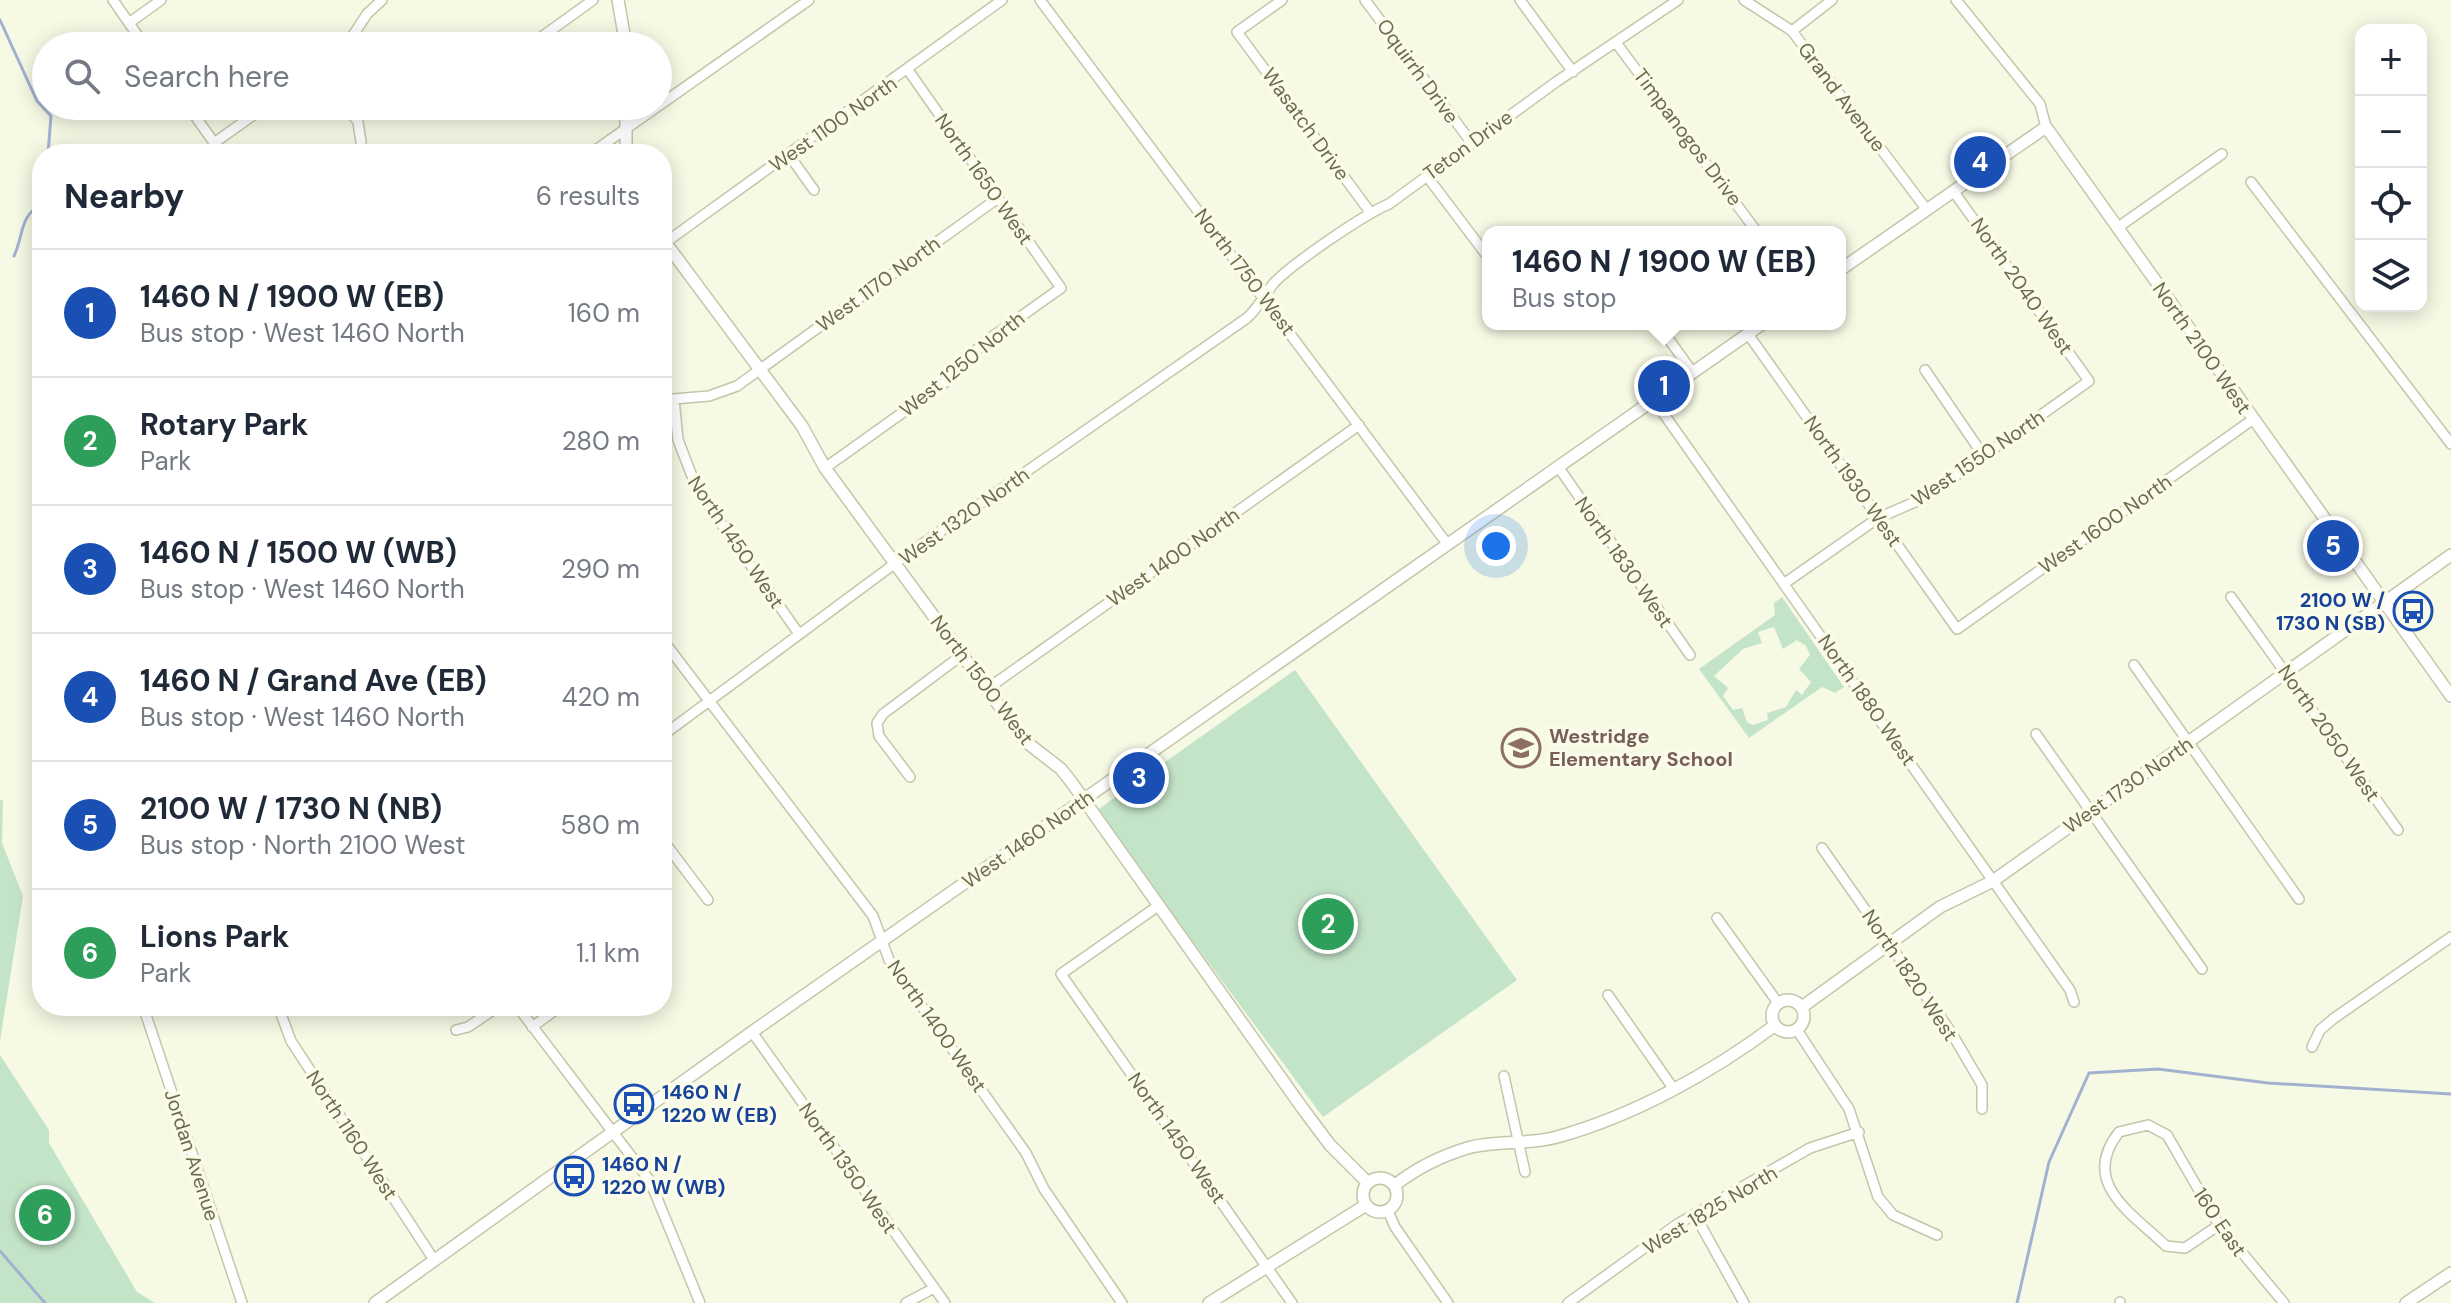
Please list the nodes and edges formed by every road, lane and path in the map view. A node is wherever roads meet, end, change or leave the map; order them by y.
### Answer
1 (113, 0) edge
2 (161, 0) edge
3 (382, 0) edge
4 (593, 0) edge
5 (618, 0) edge
6 (809, 0) edge
7 (1002, 0) edge
8 (1040, 0) edge
9 (1282, 0) edge
10 (1365, 0) edge
11 (1520, 0) edge
12 (1678, 0) edge
13 (1744, 0) edge
14 (1832, 0) edge
15 (1956, 0) edge
16 (129, 23) junction
17 (1792, 31) junction
18 (135, 32) edge
19 (355, 32) edge
20 (548, 32) edge
21 (624, 32) edge
22 (1617, 44) junction
23 (908, 70) junction
24 (1573, 72) junction
25 (672, 96) edge
26 (198, 120) edge
27 (246, 120) edge
28 (356, 120) edge
29 (625, 120) edge
30 (638, 120) edge
31 (2046, 127) junction
32 (625, 129) junction
33 (361, 142) dead end
34 (1471, 142) junction
35 (214, 143) joint
36 (604, 144) edge
37 (626, 144) edge
38 (2222, 154) dead end
39 (789, 155) junction
40 (1426, 175) junction
41 (2251, 182) dead end
42 (814, 190) dead end
43 (1954, 192) junction
44 (998, 198) junction
45 (1927, 210) junction
46 (1370, 212) junction
47 (1753, 226) edge
48 (2117, 228) junction
49 (672, 236) edge
50 (1482, 249) edge
51 (672, 254) edge
52 (1846, 266) edge
53 (1061, 288) joint
54 (1266, 297) junction
55 (1662, 330) edge
56 (1754, 330) edge
57 (1748, 334) junction
58 (758, 370) junction
59 (1925, 370) dead end
60 (1693, 373) junction
61 (2089, 381) joint
62 (674, 399) joint
63 (1654, 400) junction
64 (2252, 420) junction
65 (1359, 425) junction
66 (2451, 444) edge
67 (1983, 455) junction
68 (825, 468) junction
69 (1559, 468) junction
70 (1878, 518) junction
71 (1448, 545) junction
72 (2451, 555) edge
73 (895, 563) junction
74 (1785, 583) junction
75 (2231, 597) dead end
76 (2385, 604) junction
77 (1957, 629) joint
78 (799, 634) junction
79 (672, 652) edge
80 (962, 655) junction
81 (1690, 655) dead end
82 (2134, 665) dead end
83 (2287, 673) junction
84 (987, 689) junction
85 (2451, 696) edge
86 (709, 700) junction
87 (672, 728) edge
88 (2036, 734) dead end
89 (2188, 742) junction
90 (910, 777) dead end
91 (1083, 802) junction
92 (2090, 811) junction
93 (2398, 830) dead end
94 (1822, 848) dead end
95 (672, 852) edge
96 (1993, 881) junction
97 (2299, 899) dead end
98 (708, 900) dead end
99 (1158, 906) junction
100 (1717, 918) dead end
101 (2451, 937) edge
102 (882, 941) junction
103 (1889, 943) junction
104 (2202, 969) dead end
105 (1608, 995) dead end
106 (2074, 1002) dead end
107 (1778, 1003) junction
108 (1802, 1007) junction
109 (146, 1016) edge
110 (282, 1016) edge
111 (484, 1016) edge
112 (524, 1016) edge
113 (547, 1016) edge
114 (1774, 1026) junction
115 (532, 1027) junction
116 (456, 1030) dead end
117 (1797, 1030) junction
118 (752, 1032) junction
119 (2312, 1047) dead end
120 (1504, 1076) dead end
121 (1673, 1088) junction
122 (1982, 1109) dead end
123 (613, 1131) junction
124 (1859, 1132) junction
125 (1519, 1142) junction
126 (1525, 1172) dead end
127 (1368, 1183) junction
128 (1395, 1185) junction
129 (1366, 1205) junction
130 (1388, 1211) junction
131 (1695, 1215) junction
132 (2219, 1225) junction
133 (1937, 1235) dead end
134 (434, 1260) junction
135 (1267, 1265) junction
136 (2451, 1273) edge
137 (934, 1288) junction
138 (242, 1303) edge
139 (375, 1303) edge
140 (700, 1303) edge
141 (906, 1303) edge
142 (945, 1303) edge
143 (1122, 1303) edge
144 (1209, 1303) edge
145 (1292, 1303) edge
146 (1448, 1303) edge
147 (1568, 1303) edge
148 (1744, 1303) edge
149 (2284, 1303) edge
150 (2406, 1303) edge

1 - 16 street
2 - 16 street
3 - 19 street
4 - 20 street
5 - 21 street
6 - 25 street
7 - 23 street, West 1100 North
8 - 54 street, North 1750 West
9 - 46 street, Wasatch Drive
10 - 34 street, Oquirrh Drive
11 - 24 street
12 - 22 street, Teton Drive
13 - 17 street, Grand Avenue
14 - 17 street
15 - 31 street, North 2100 West
16 - 18 street
17 - 45 street, Grand Avenue
22 - 24 street, Teton Drive
22 - 47 street, Timpanogos Drive
23 - 39 street, West 1100 North
23 - 44 street, North 1650 West
24 - 34 street, Teton Drive
26 - 35 street
27 - 35 street
28 - 33 street
29 - 32 street
30 - 32 street
31 - 43 street
31 - 48 street, North 2100 West
32 - 36 street
32 - 37 street
34 - 40 street, Teton Drive
38 - 48 street
39 - 42 street
39 - 49 street, West 1100 North
40 - 46 street, Teton Drive
40 - 50 street
41 - 66 street
43 - 45 street
43 - 61 street, North 2040 West
44 - 53 street, North 1650 West
44 - 58 street, West 1170 North
45 - 52 street
46 - 54 street, Teton Drive
48 - 64 street, North 2100 West
51 - 58 street, North 1500 West
53 - 68 street, West 1250 North
54 - 65 street, North 1750 West
54 - 73 street, West 1320 North
55 - 60 street
56 - 57 street, West 1460 North
57 - 60 street, West 1460 North
57 - 70 street, North 1930 West
58 - 62 street, West 1170 North
58 - 68 street, North 1500 West
59 - 67 street
60 - 63 street, West 1460 North
61 - 67 street, West 1550 North
62 - 78 street, North 1450 West
63 - 69 street, West 1460 North
63 - 74 street, North 1880 West
64 - 76 street, North 2100 West
64 - 77 street, West 1600 North
65 - 71 street, North 1750 West
65 - 84 street, West 1400 North
67 - 70 street, West 1550 North
68 - 73 street, North 1500 West
69 - 71 street, West 1460 North
69 - 81 street, North 1830 West
70 - 74 street, West 1550 North
70 - 77 street, North 1930 West
71 - 91 street, West 1460 North
72 - 76 street, West 1730 North
73 - 78 street, West 1320 North
73 - 80 street, North 1500 West
74 - 96 street, North 1880 West
75 - 83 street, North 2050 West
76 - 83 street, West 1730 North
76 - 85 street, North 2100 West
78 - 86 street, West 1320 North
79 - 86 street, North 1400 West
80 - 84 street, North 1500 West
80 - 90 street
82 - 89 street
83 - 89 street, West 1730 North
83 - 93 street, North 2050 West
84 - 91 street, North 1500 West
86 - 87 street, West 1320 North
86 - 102 street, North 1400 West
88 - 92 street
89 - 92 street, West 1730 North
89 - 97 street
91 - 99 street, North 1500 West
91 - 102 street, West 1460 North
92 - 96 street, West 1730 North
92 - 104 street
94 - 103 street, North 1820 West
95 - 98 street
96 - 103 street, West 1730 North
96 - 106 street, North 1880 West
99 - 127 street, North 1500 West
99 - 135 street, North 1450 West
100 - 107 street
101 - 119 street
102 - 118 street, West 1460 North
102 - 143 street, North 1400 West
103 - 108 street, West 1730 North
103 - 122 street, North 1820 West
105 - 121 street
107 - 108 street
107 - 114 street
108 - 117 street
109 - 138 street, Jordan Avenue
110 - 134 street, North 1160 West
111 - 116 street
112 - 115 street
113 - 115 street
114 - 117 street
114 - 121 street
115 - 123 street
117 - 124 street
118 - 123 street, West 1460 North
118 - 137 street, North 1350 West
120 - 125 street
121 - 125 street
123 - 134 street, West 1460 North
123 - 140 street
124 - 131 street, West 1825 North
124 - 133 street
125 - 126 street
125 - 128 street
127 - 128 street
127 - 129 street
128 - 130 street
129 - 130 street
129 - 135 street
130 - 146 street
131 - 147 street, West 1825 North
131 - 148 street
132 - 132 street, 160 East
132 - 149 street, 160 East
134 - 139 street, West 1460 North
135 - 144 street
135 - 145 street, North 1450 West
136 - 150 street
137 - 141 street
137 - 142 street, North 1350 West

